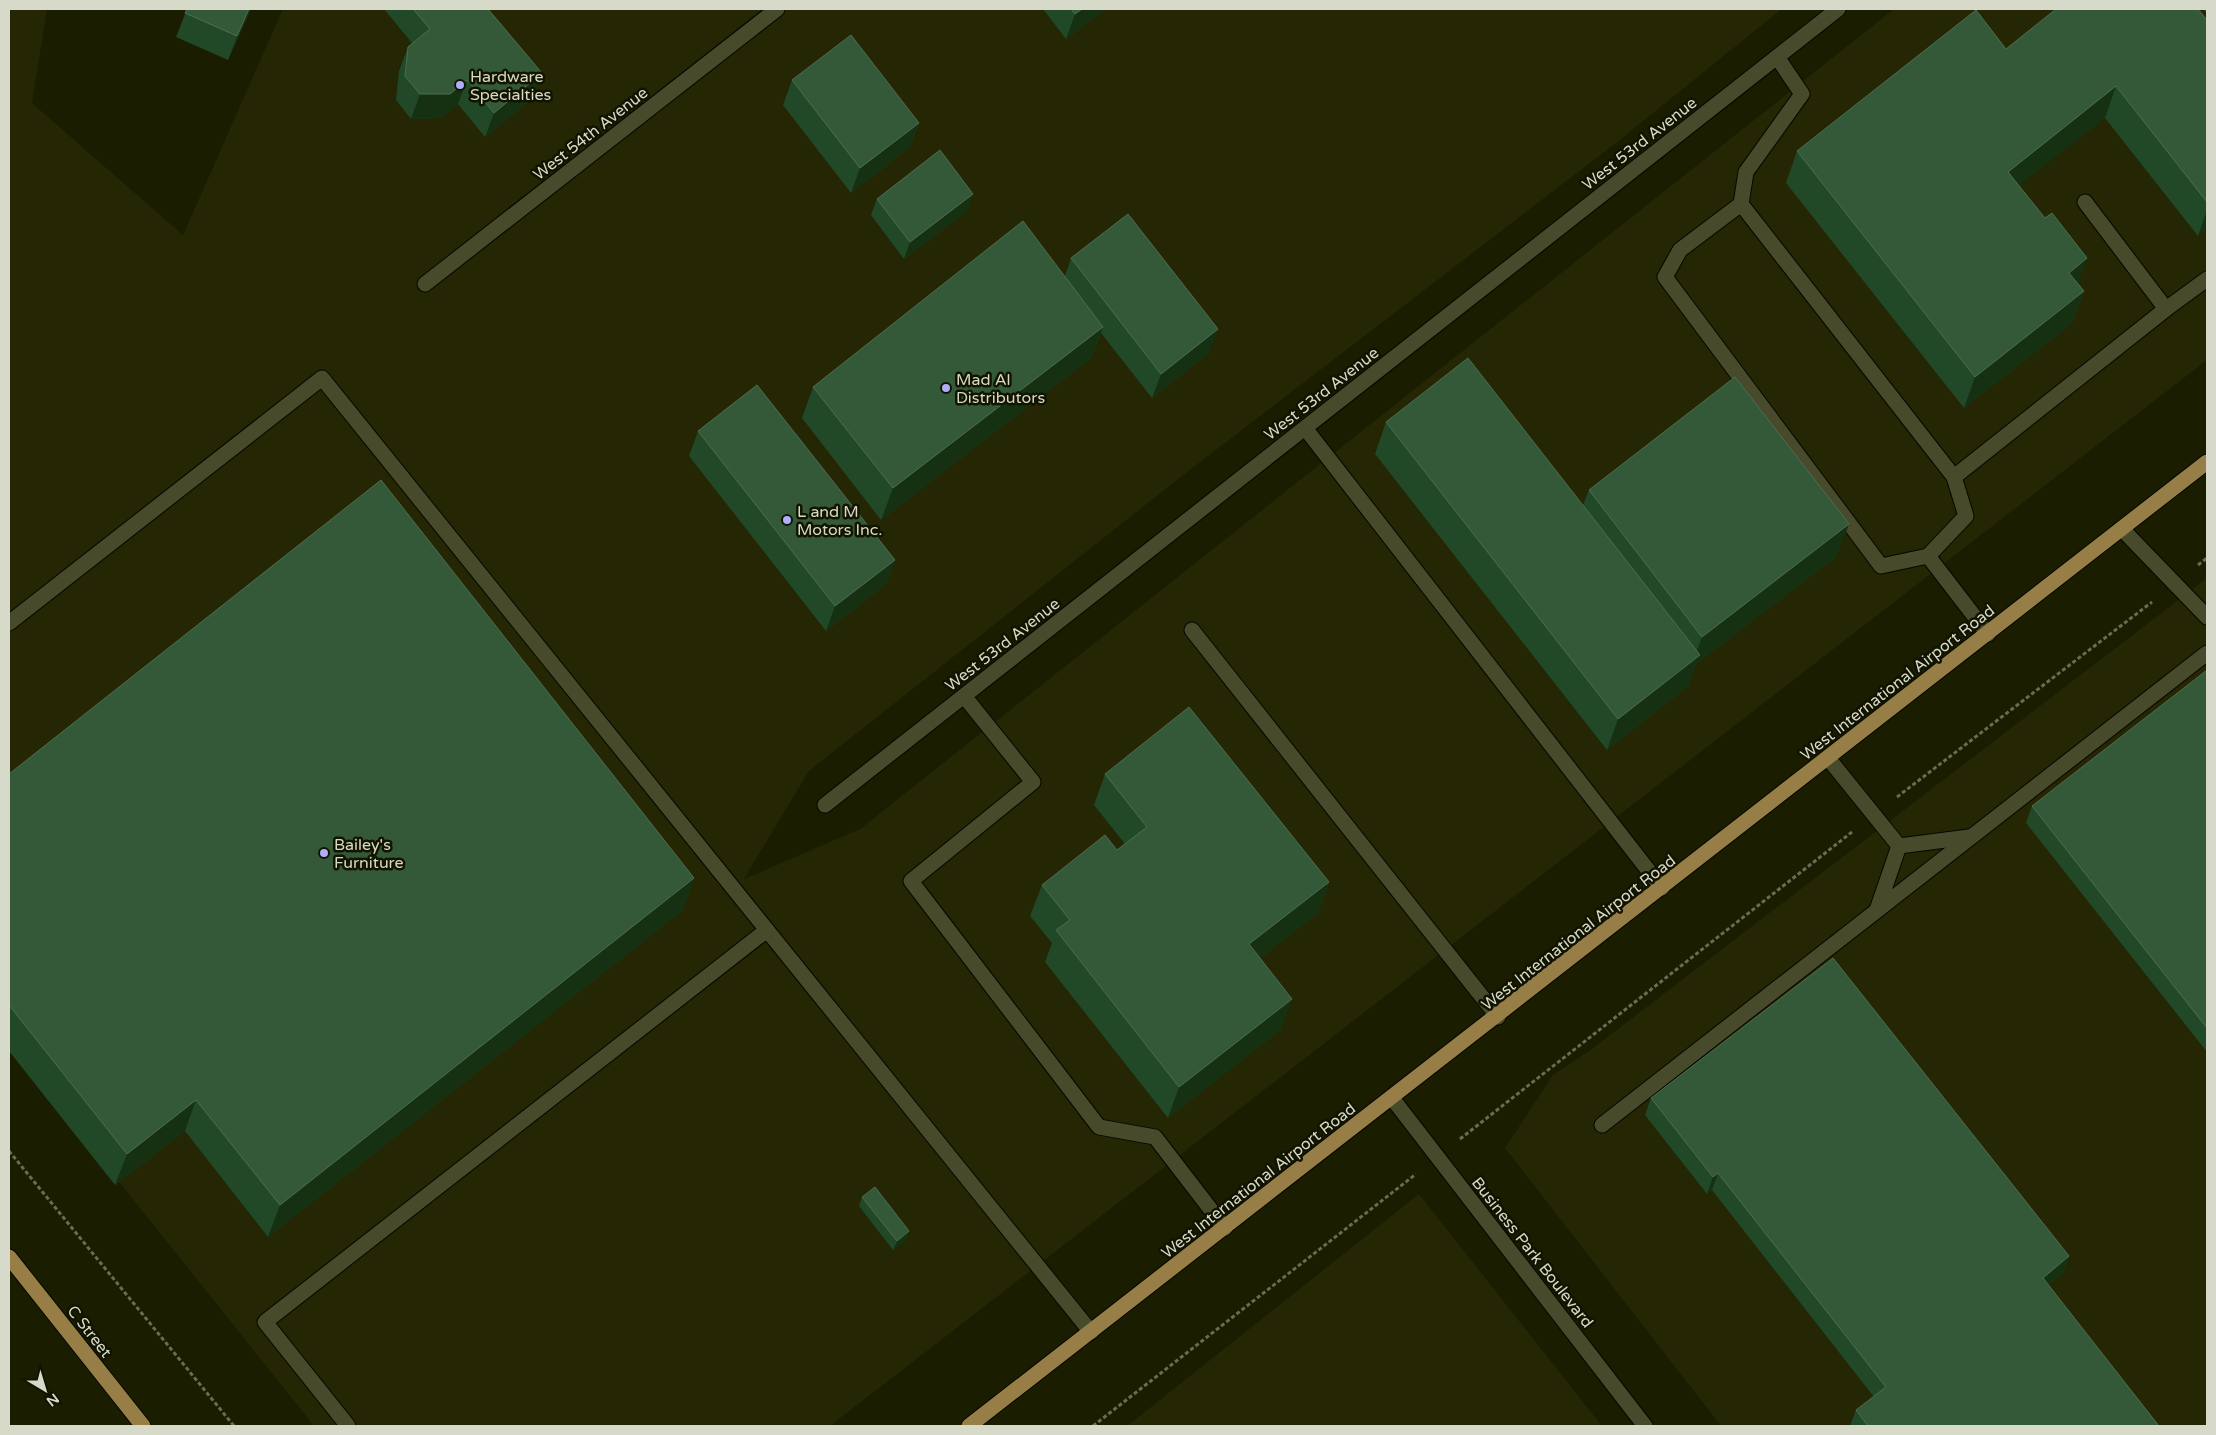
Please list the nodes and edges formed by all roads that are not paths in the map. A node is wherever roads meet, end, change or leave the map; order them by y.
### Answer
1 (776, 9) edge
2 (1838, 9) edge
3 (1777, 57) junction
4 (2085, 202) dead end
5 (1740, 204) junction
6 (2207, 280) edge
7 (425, 284) dead end
8 (2166, 308) junction
9 (1305, 428) junction
10 (2207, 462) edge
11 (1954, 477) junction
12 (2122, 529) junction
13 (1928, 556) junction
14 (2207, 617) edge
15 (9, 623) edge
16 (1192, 630) dead end
17 (1988, 634) junction
18 (2207, 653) edge
19 (964, 696) junction
20 (1828, 758) junction
21 (825, 806) dead end
22 (1970, 837) junction
23 (1899, 846) junction
24 (1662, 888) junction
25 (1877, 910) junction
26 (767, 930) junction
27 (1498, 1017) junction
28 (1392, 1098) junction
29 (1602, 1125) dead end
30 (1225, 1228) junction
31 (9, 1257) edge
32 (1091, 1332) junction
33 (143, 1426) edge
34 (348, 1426) edge
35 (969, 1426) edge
36 (1646, 1426) edge

1 - 7 street, West 54th Avenue
2 - 3 street, West 53rd Avenue
3 - 5 street
3 - 9 street, West 53rd Avenue
4 - 8 street
5 - 11 street
5 - 13 street
6 - 8 street
8 - 11 street
9 - 19 street, West 53rd Avenue
9 - 24 street
10 - 12 main road, West International Airport Road
11 - 13 street
12 - 14 street
12 - 17 main road, West International Airport Road
13 - 17 street
15 - 26 street
16 - 27 street
17 - 20 main road, West International Airport Road
18 - 22 street
19 - 21 street, West 53rd Avenue
19 - 30 street
20 - 23 street
20 - 24 main road, West International Airport Road
22 - 23 street
22 - 25 street
23 - 25 street
24 - 27 main road, West International Airport Road
25 - 29 street
26 - 32 street
26 - 34 street
27 - 28 main road, West International Airport Road
28 - 30 main road, West International Airport Road
28 - 36 street, Business Park Boulevard
30 - 32 main road, West International Airport Road
31 - 33 main road, C Street
32 - 35 main road, West International Airport Road

